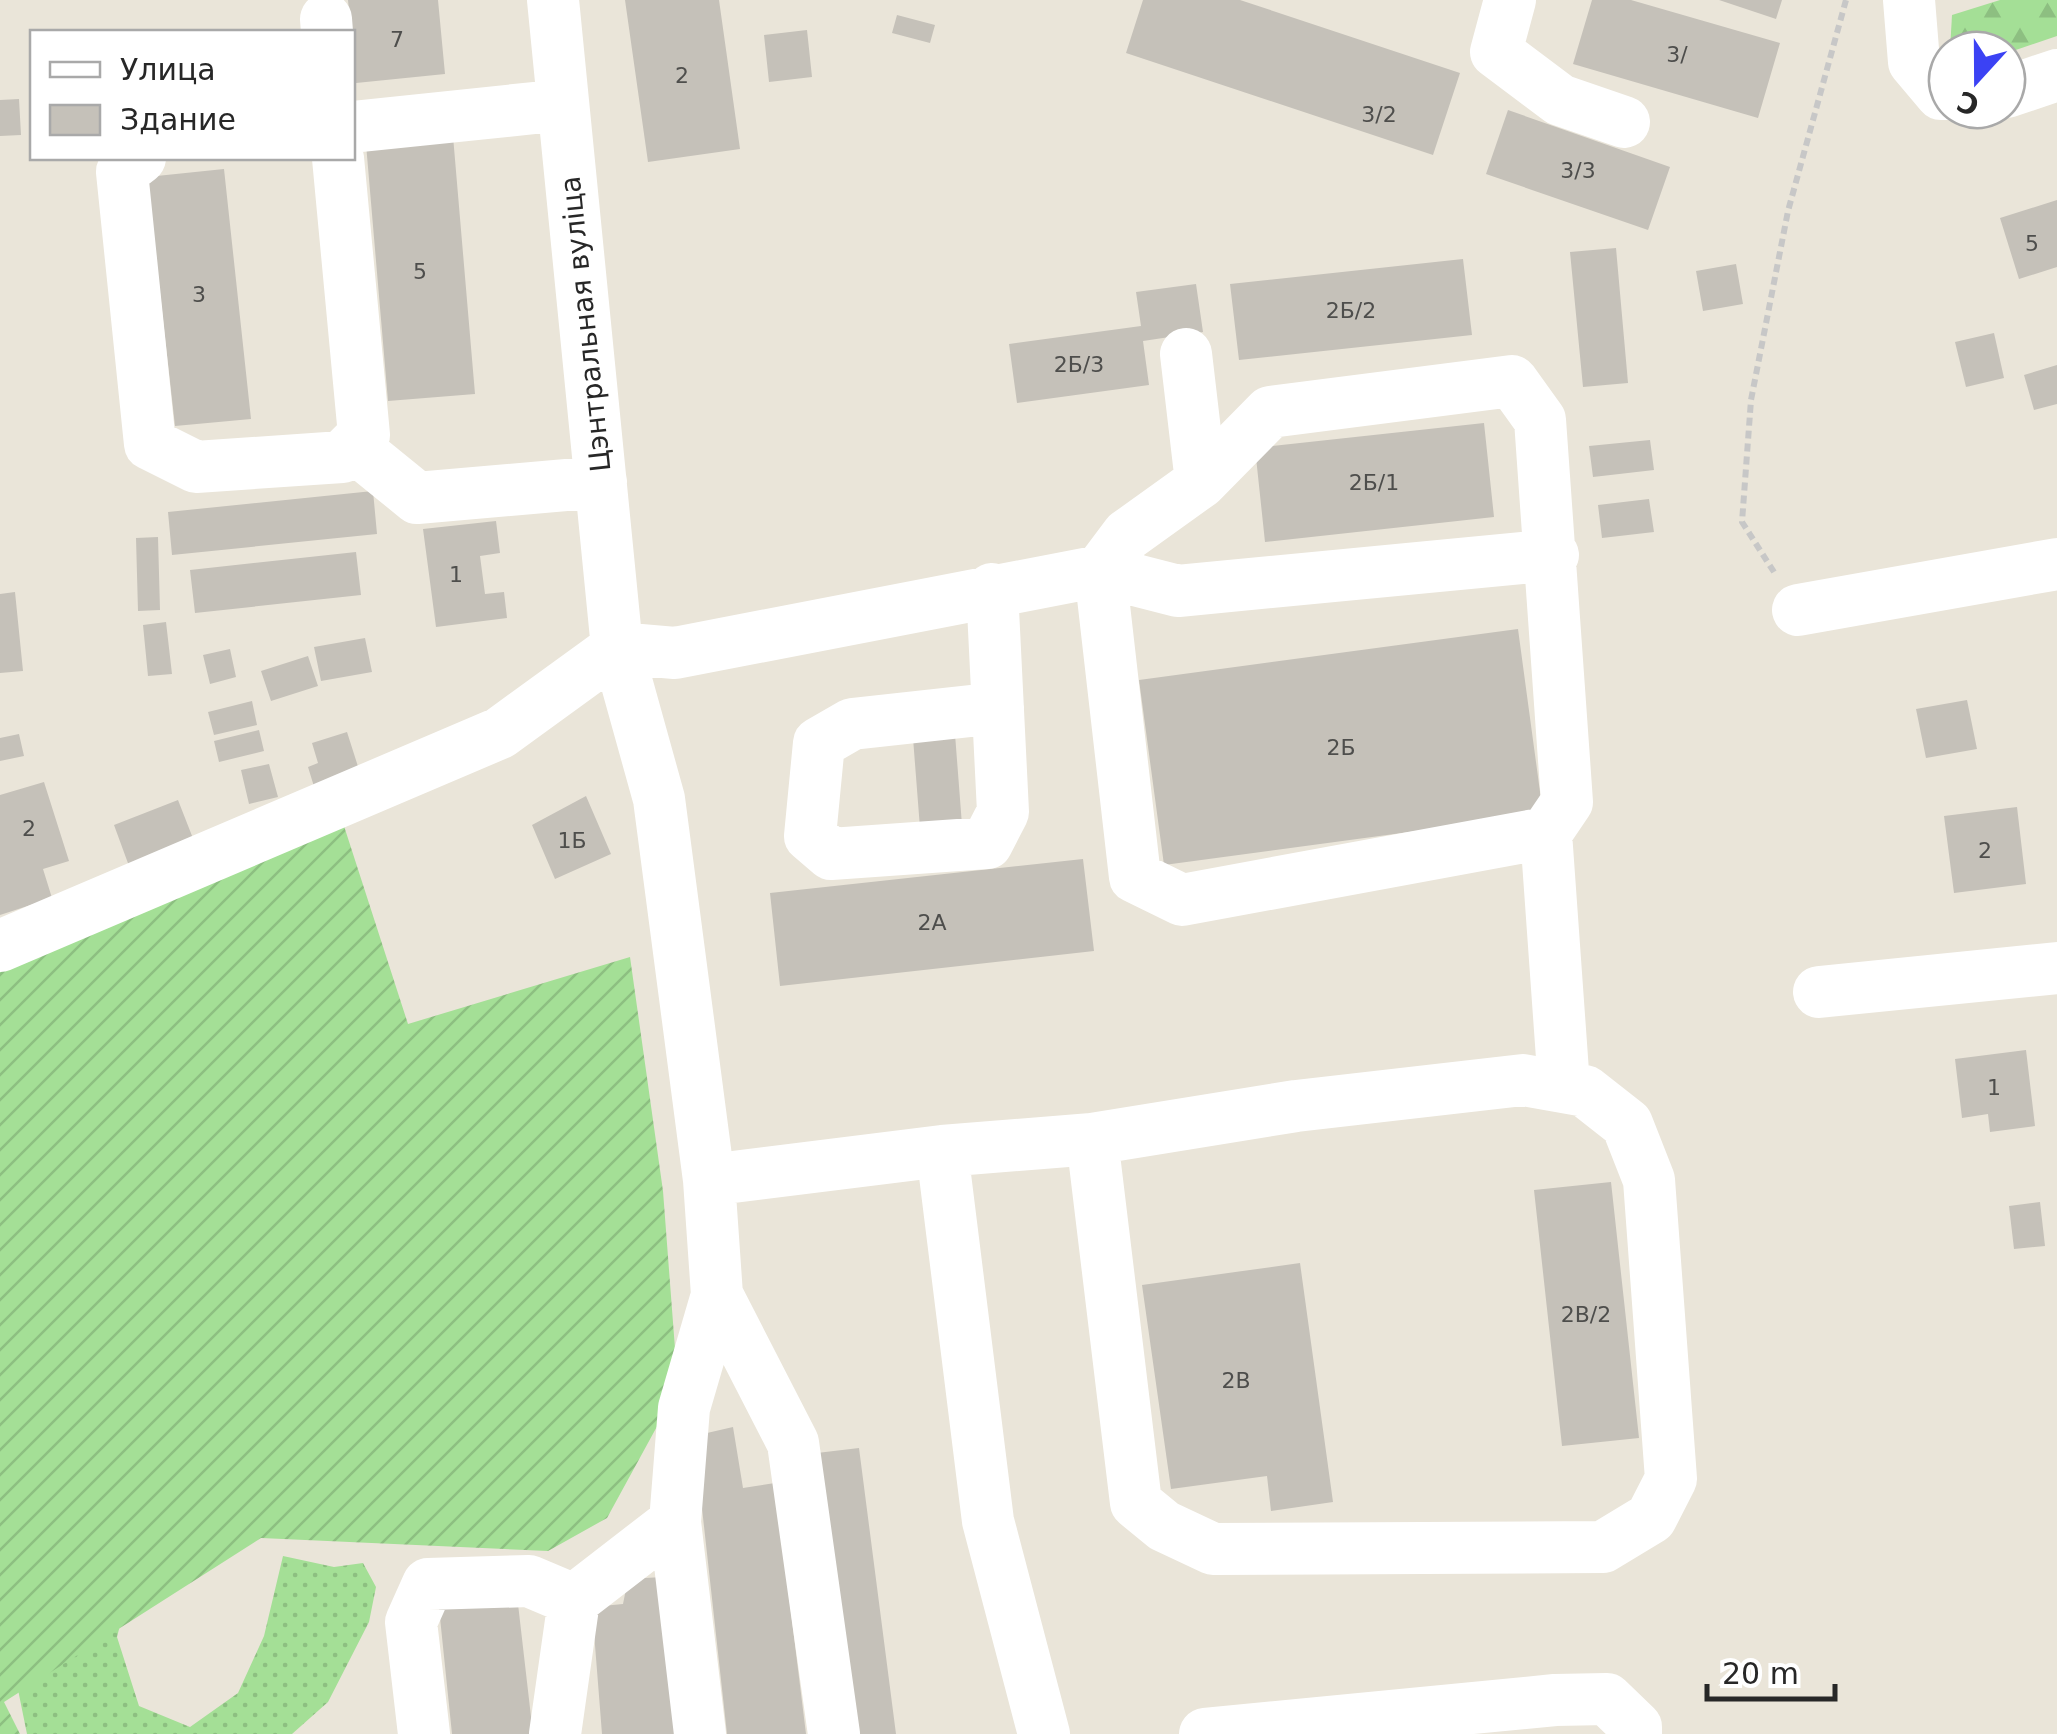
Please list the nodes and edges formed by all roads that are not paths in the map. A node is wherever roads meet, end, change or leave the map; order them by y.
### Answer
1 (553, 0) edge
2 (1510, 0) edge
3 (1909, 0) edge
4 (2057, 75) edge
5 (1927, 77) edge
6 (2027, 85) edge
7 (564, 105) junction
8 (1624, 122) dead end
9 (355, 127) edge
10 (137, 160) edge
11 (338, 160) edge
12 (1186, 354) dead end
13 (353, 446) junction
14 (601, 482) junction
15 (1202, 482) junction
16 (1553, 556) junction
17 (2057, 564) edge
18 (1100, 571) junction
19 (992, 589) junction
20 (1798, 610) road end
21 (618, 648) junction
22 (998, 708) dead end
23 (1546, 833) junction
24 (0, 946) edge
25 (2057, 968) edge
26 (1819, 992) dead end
27 (1564, 1086) junction
28 (1092, 1139) junction
29 (942, 1150) junction
30 (709, 1180) junction
31 (717, 1295) junction
32 (675, 1522) junction
33 (574, 1600) junction
34 (424, 1734) edge
35 (555, 1734) edge
36 (700, 1734) edge
37 (834, 1734) edge
38 (1044, 1734) edge
39 (1205, 1734) edge
40 (1636, 1734) edge

1 - 7 street, Цэнтральная вуліца
2 - 8 street
3 - 5 street
4 - 6 street
7 - 9 street
7 - 14 street, Цэнтральная вуліца
10 - 13 street
11 - 13 street
12 - 15 street
13 - 14 street
14 - 21 street, Цэнтральная вуліца
15 - 16 street
15 - 18 street
16 - 18 street
16 - 23 street
17 - 20 street
18 - 19 street
18 - 23 street
19 - 21 street
19 - 22 street
21 - 24 street
21 - 30 street, Цэнтральная вуліца
23 - 27 street
25 - 26 street
27 - 28 street
27 - 28 street
28 - 29 street
29 - 30 street
29 - 38 street
30 - 31 street, Цэнтральная вуліца
31 - 32 street
31 - 37 street
32 - 33 street
32 - 36 street
33 - 34 street
33 - 35 street
39 - 40 street

